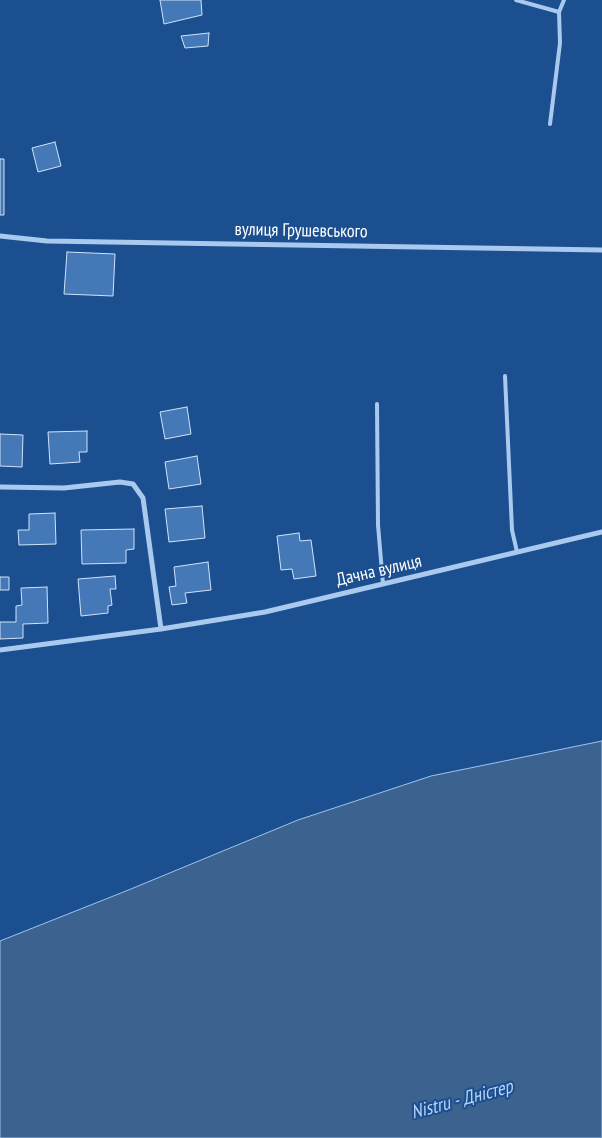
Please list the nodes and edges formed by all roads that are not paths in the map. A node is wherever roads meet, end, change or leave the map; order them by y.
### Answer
1 (516, 0) edge
2 (564, 0) edge
3 (559, 12) junction
4 (550, 124) dead end
5 (0, 236) edge
6 (602, 250) edge
7 (505, 376) dead end
8 (377, 404) dead end
9 (0, 487) edge
10 (602, 532) edge
11 (517, 552) junction
12 (383, 584) junction
13 (161, 629) junction
14 (0, 650) edge

1 - 3 lane
2 - 3 lane
3 - 4 lane
5 - 6 street, вулиця Грушевського
7 - 11 lane
8 - 12 lane
9 - 13 street
10 - 11 street, Дачна вулиця
11 - 12 street, Дачна вулиця
12 - 13 street, Дачна вулиця
13 - 14 street, Дачна вулиця

